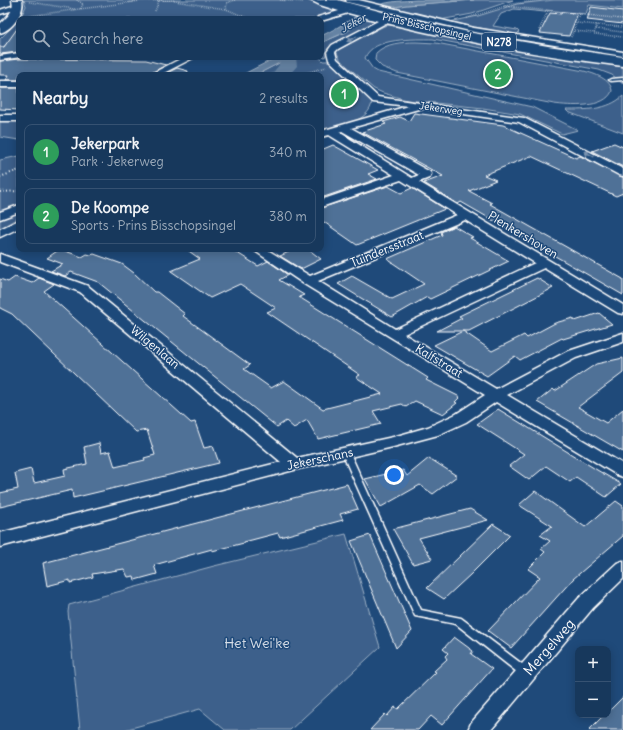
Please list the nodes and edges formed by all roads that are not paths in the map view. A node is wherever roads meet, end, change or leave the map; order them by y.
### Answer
1 (314, 0) edge
2 (326, 0) edge
3 (338, 0) edge
4 (350, 0) edge
5 (18, 3) edge
6 (348, 11) junction
7 (0, 12) edge
8 (373, 12) junction
9 (13, 17) junction
10 (0, 18) edge
11 (324, 18) edge
12 (0, 30) edge
13 (623, 54) edge
14 (16, 55) edge
15 (623, 57) edge
16 (0, 58) edge
17 (185, 60) edge
18 (623, 61) edge
19 (623, 64) edge
20 (159, 72) edge
21 (623, 79) edge
22 (611, 80) dead end
23 (0, 84) edge
24 (16, 84) edge
25 (376, 100) junction
26 (423, 105) junction
27 (0, 118) edge
28 (16, 118) edge
29 (366, 121) junction
30 (332, 132) edge
31 (623, 172) edge
32 (406, 179) junction
33 (324, 203) edge
34 (16, 209) edge
35 (0, 216) edge
36 (466, 216) junction
37 (16, 225) edge
38 (0, 234) edge
39 (263, 252) edge
40 (0, 258) edge
41 (544, 263) junction
42 (308, 281) junction
43 (623, 310) edge
44 (394, 334) junction
45 (623, 336) edge
46 (496, 395) junction
47 (346, 453) junction
48 (294, 464) junction
49 (623, 471) edge
50 (0, 540) edge
51 (623, 568) edge
52 (526, 673) junction
53 (478, 730) edge

1 - 6 street, Prins Bisschopsingel
2 - 8 main road, Prins Bisschopsingel / N278
3 - 8 main road, Prins Bisschopsingel / N278
4 - 8 street
5 - 7 street
5 - 9 main road
6 - 8 street, Prins Bisschopsingel
6 - 11 street
8 - 13 street, Prins Bisschopsingel
8 - 15 main road, Prins Bisschopsingel / N278
8 - 18 main road, Prins Bisschopsingel / N278
8 - 19 street, Prins Bisschopsingel
8 -> 25 street
9 - 10 street
9 - 12 main road
14 - 16 street
17 - 20 street
21 - 22 lane
23 - 24 street
25 - 26 street, Jekerweg
25 - 29 street
26 - 29 street
31 -> 26 street, Jekerweg
27 - 28 street
29 - 30 street
30 - 32 street, Plenkershoven
30 - 32 street
32 - 33 street
32 - 36 street, Plenkershoven
34 - 35 street
36 - 41 street, Plenkershoven
36 - 42 street, Tuindersstraat
37 - 38 street
39 - 42 street, Kalfstraat
40 - 48 street, Wilgenlaan
41 - 43 street, Plenkershoven
41 - 44 street
42 - 44 street, Kalfstraat
44 - 46 street, Kalfstraat
45 - 46 street, Jekerschans
46 - 47 street, Jekerschans
46 - 49 street, Kalfstraat
47 - 48 street, Jekerschans
47 - 52 lane
48 - 50 street, Jekerschans
51 - 52 street, Mergelweg
52 - 53 street, Mergelweg

